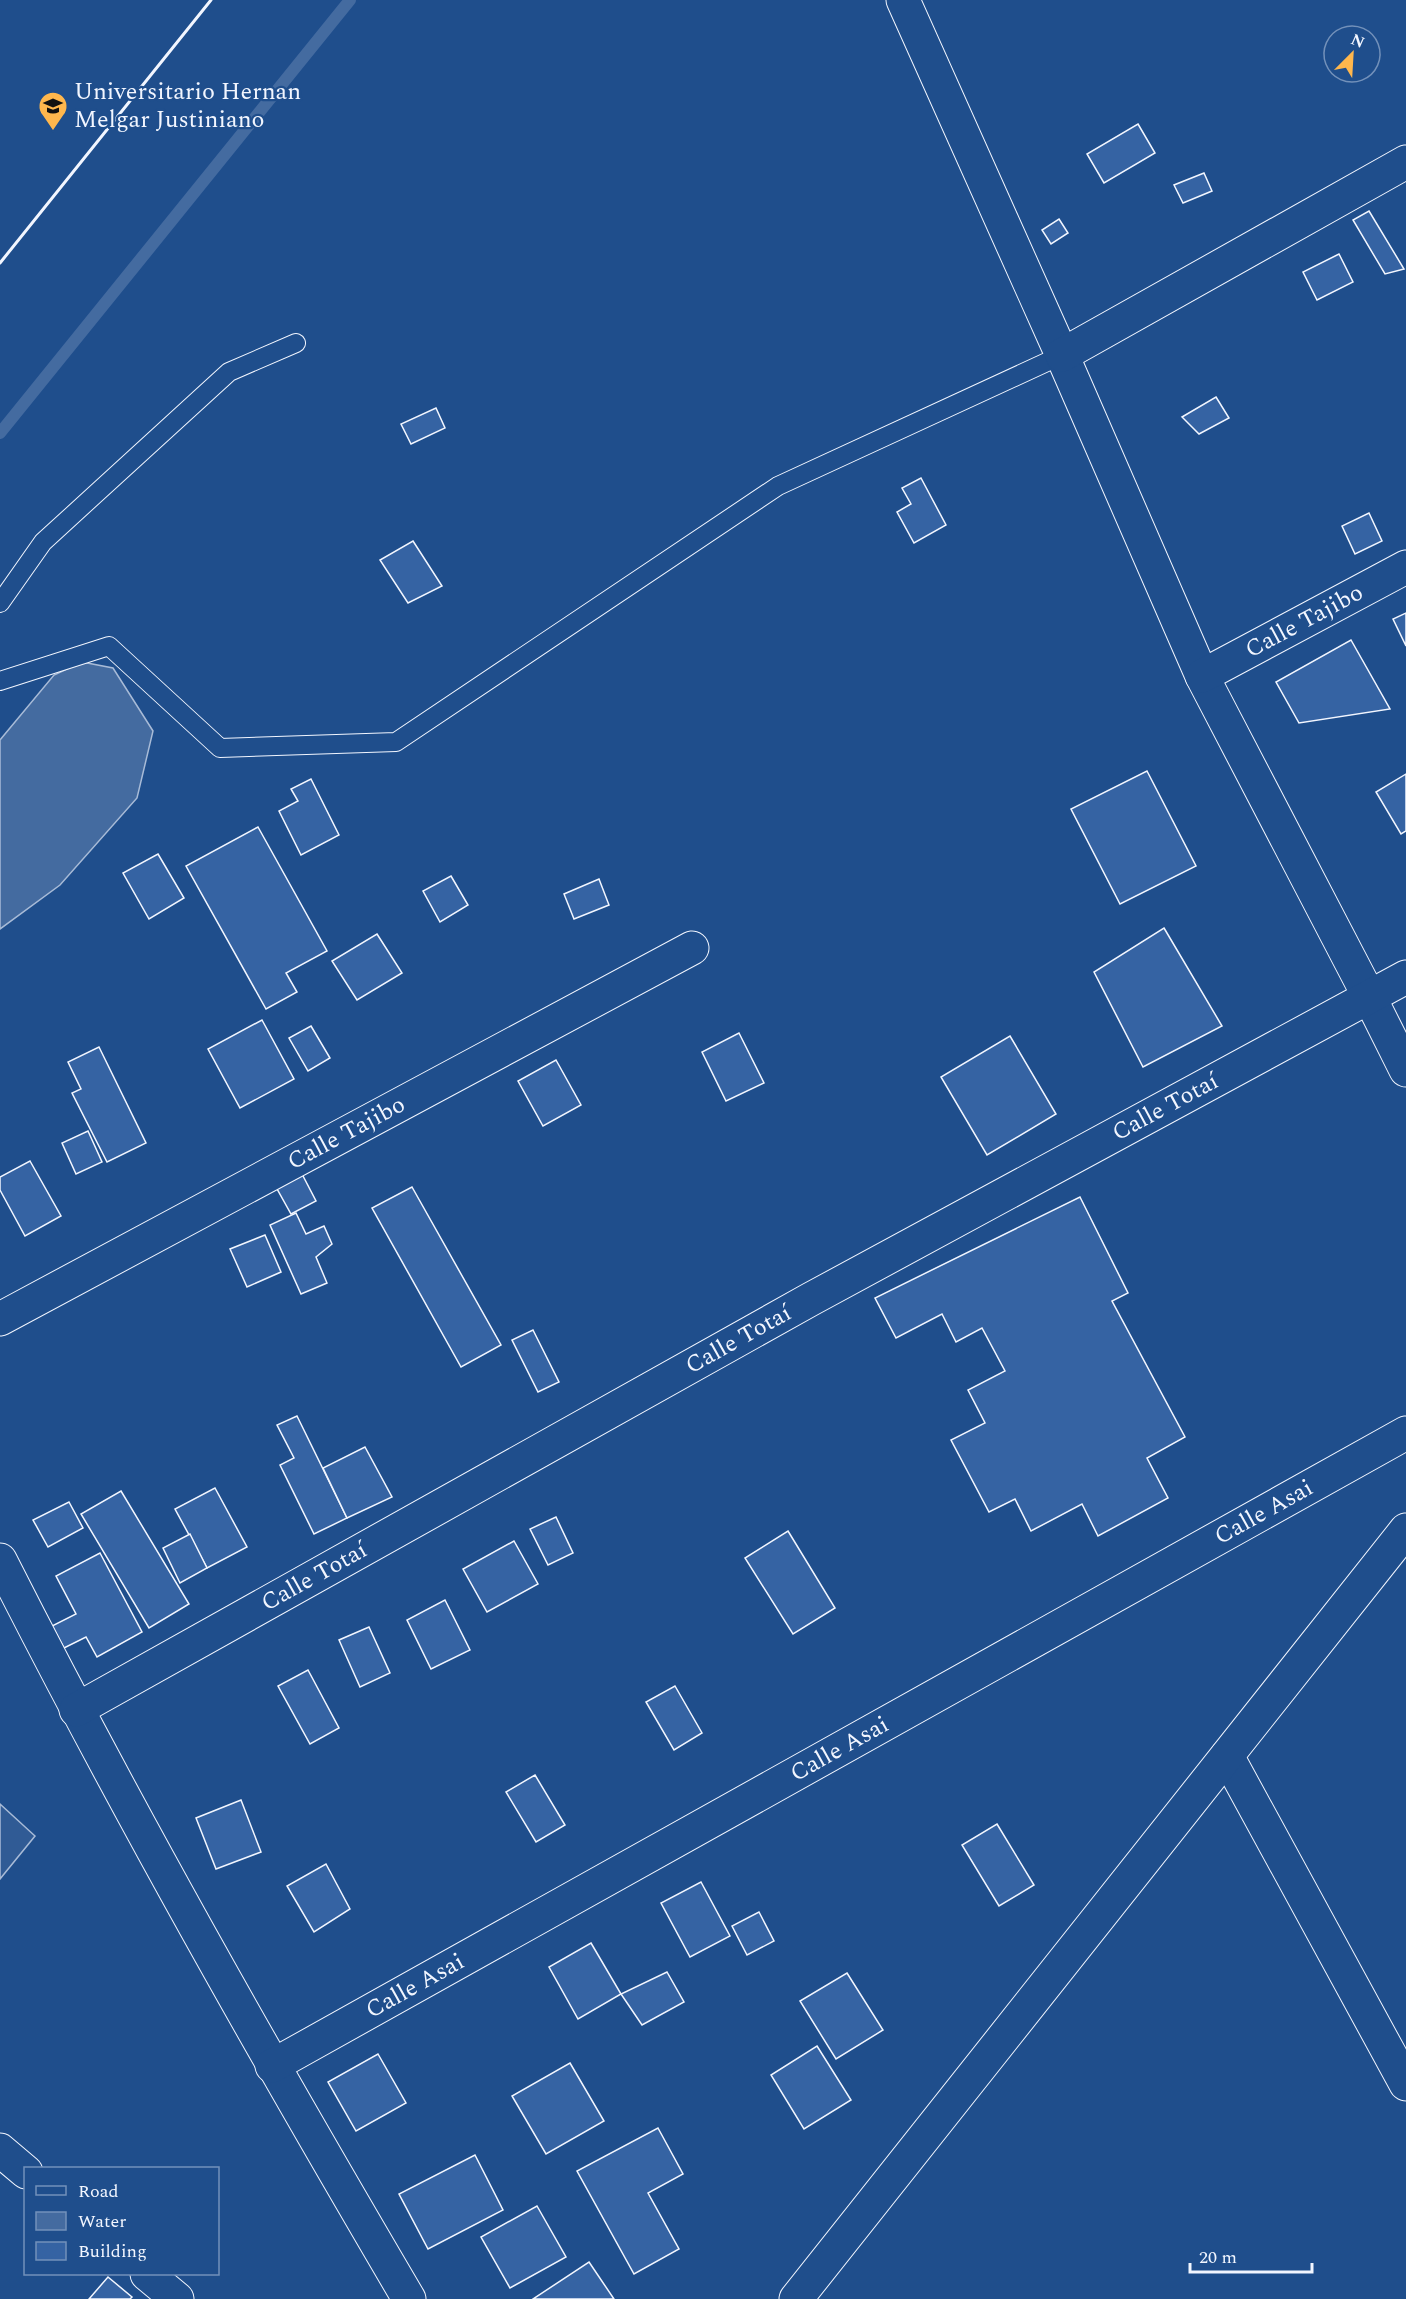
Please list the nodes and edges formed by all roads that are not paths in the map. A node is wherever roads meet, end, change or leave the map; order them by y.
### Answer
1 (903, 0) edge
2 (1406, 162) edge
3 (296, 343) dead end
4 (1062, 355) junction
5 (1406, 567) edge
6 (0, 603) edge
7 (1202, 676) junction
8 (0, 681) edge
9 (692, 948) dead end
10 (1406, 977) edge
11 (1369, 996) junction
12 (1406, 1070) edge
13 (0, 1318) edge
14 (1406, 1433) edge
15 (1406, 1530) edge
16 (0, 1560) edge
17 (76, 1710) junction
18 (1227, 1756) junction
19 (272, 2066) junction
20 (1406, 2084) edge
21 (0, 2150) edge
22 (24, 2170) edge
23 (148, 2275) edge
24 (177, 2299) edge
25 (409, 2299) edge
26 (796, 2299) edge

1 - 4 street
2 - 4 street
3 - 6 lane
4 - 7 street
4 - 8 lane
5 - 7 street, Calle Tajibo
7 - 11 street
9 - 13 street, Calle Tajibo
10 - 11 street, Calle Totaí
11 - 12 street
11 - 17 street, Calle Totaí
14 - 19 street, Calle Asai
15 - 18 street
16 - 17 street
17 - 19 street
18 - 20 street
18 - 26 street
19 - 25 street
21 - 22 street
23 - 24 street

